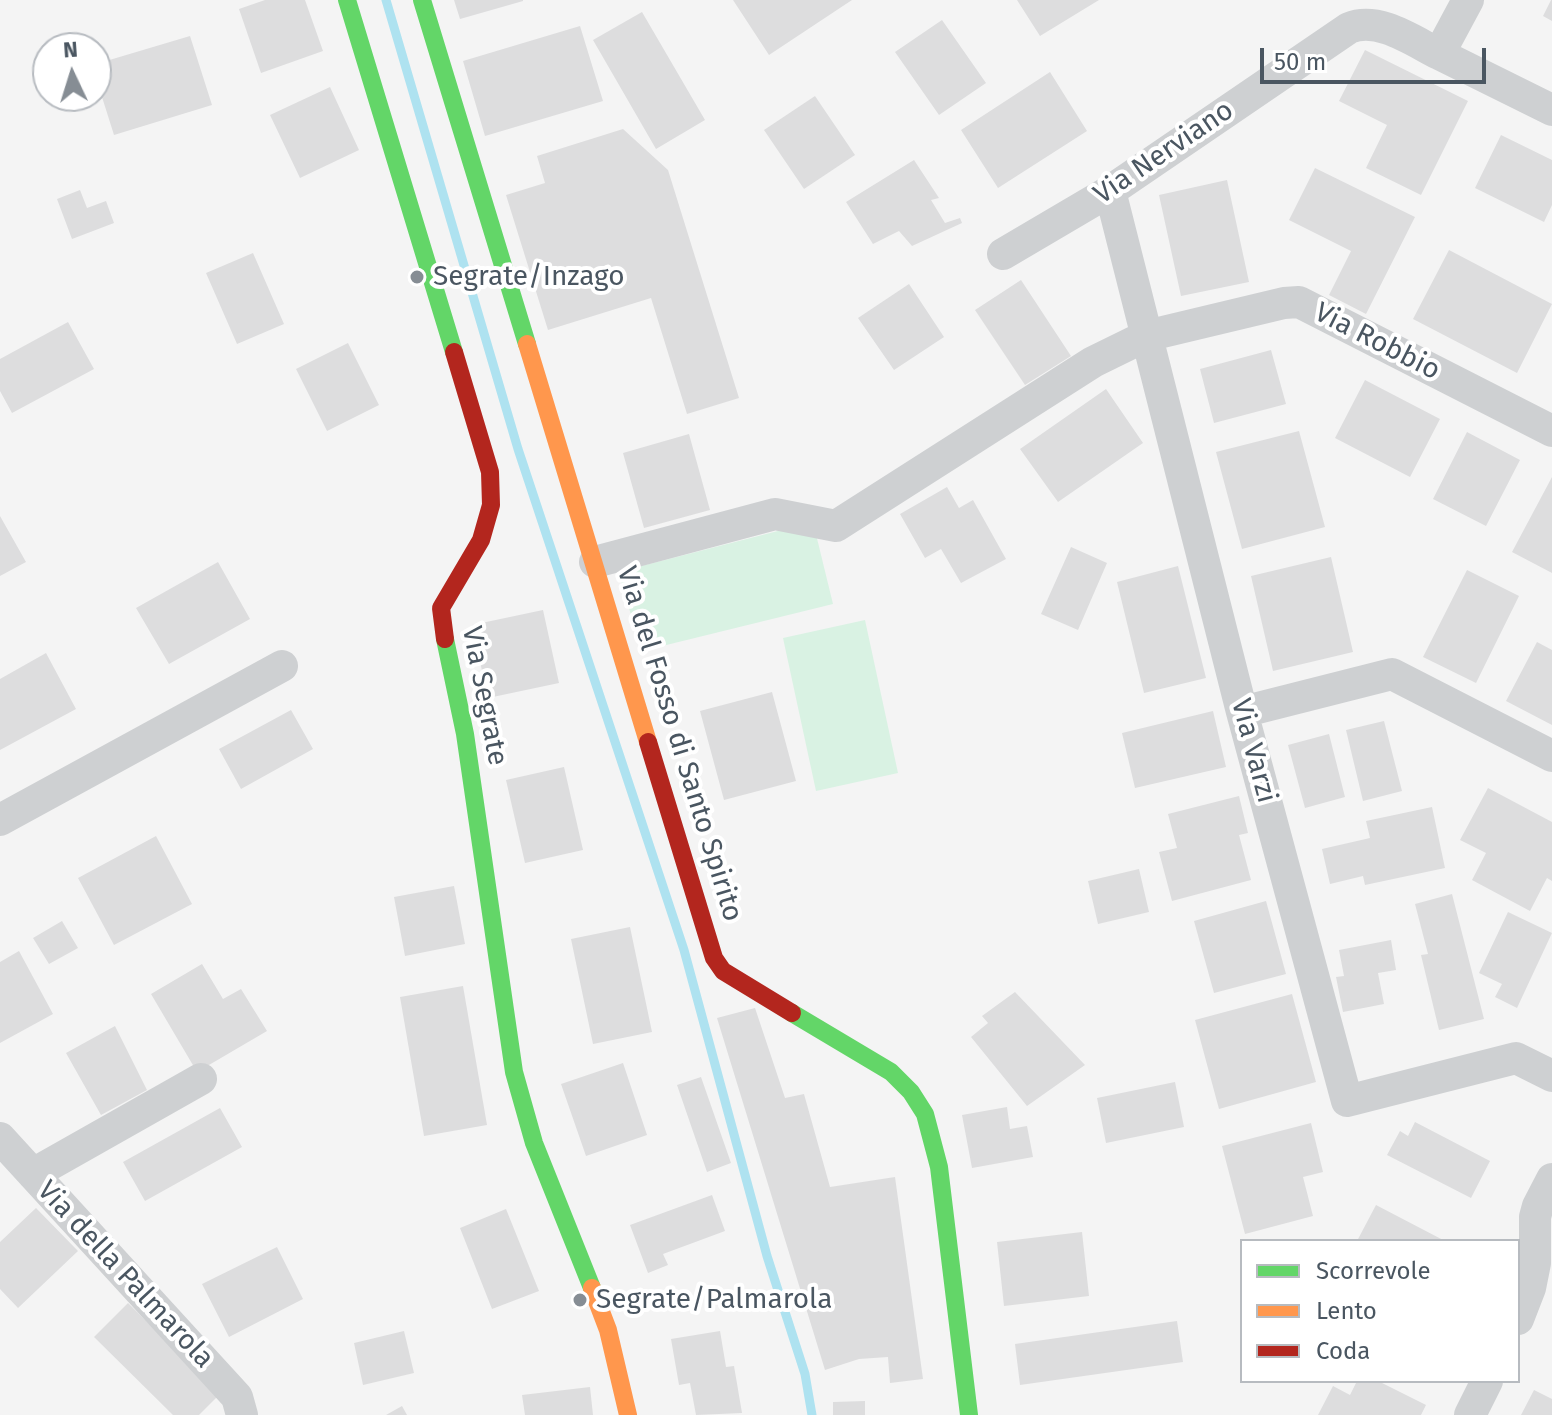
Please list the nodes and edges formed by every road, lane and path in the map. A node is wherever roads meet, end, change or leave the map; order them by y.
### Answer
1 (347, 0) edge
2 (422, 0) edge
3 (1468, 0) edge
4 (1439, 54) junction
5 (1552, 110) edge
6 (1110, 191) junction
7 (1003, 254) dead end
8 (1146, 336) junction
9 (1552, 431) edge
10 (595, 562) junction
11 (282, 666) dead end
12 (1242, 712) junction
13 (1552, 756) edge
14 (0, 820) edge
15 (1552, 1076) edge
16 (201, 1079) dead end
17 (0, 1138) edge
18 (33, 1174) junction
19 (1552, 1179) edge
20 (1520, 1314) edge
21 (1486, 1383) edge
22 (242, 1415) edge
23 (628, 1415) edge
24 (969, 1415) edge
25 (1470, 1415) edge

1 - 23 street, Via Segrate
2 - 10 street, Via del Fosso di Santo Spirito
3 - 4 street
4 - 5 street, Via Nerviano
4 - 6 street, Via Nerviano
6 - 7 street, Via Nerviano
6 - 8 street, Via Varzi
8 - 9 street, Via Robbio
8 - 10 street, Via Robbio
8 - 12 street, Via Varzi
10 - 24 street, Via del Fosso di Santo Spirito
11 - 14 street
12 - 13 street
12 - 15 street, Via Varzi
16 - 18 street
17 - 18 street, Via della Palmarola
18 - 22 street, Via della Palmarola
19 - 20 street
21 - 25 street

